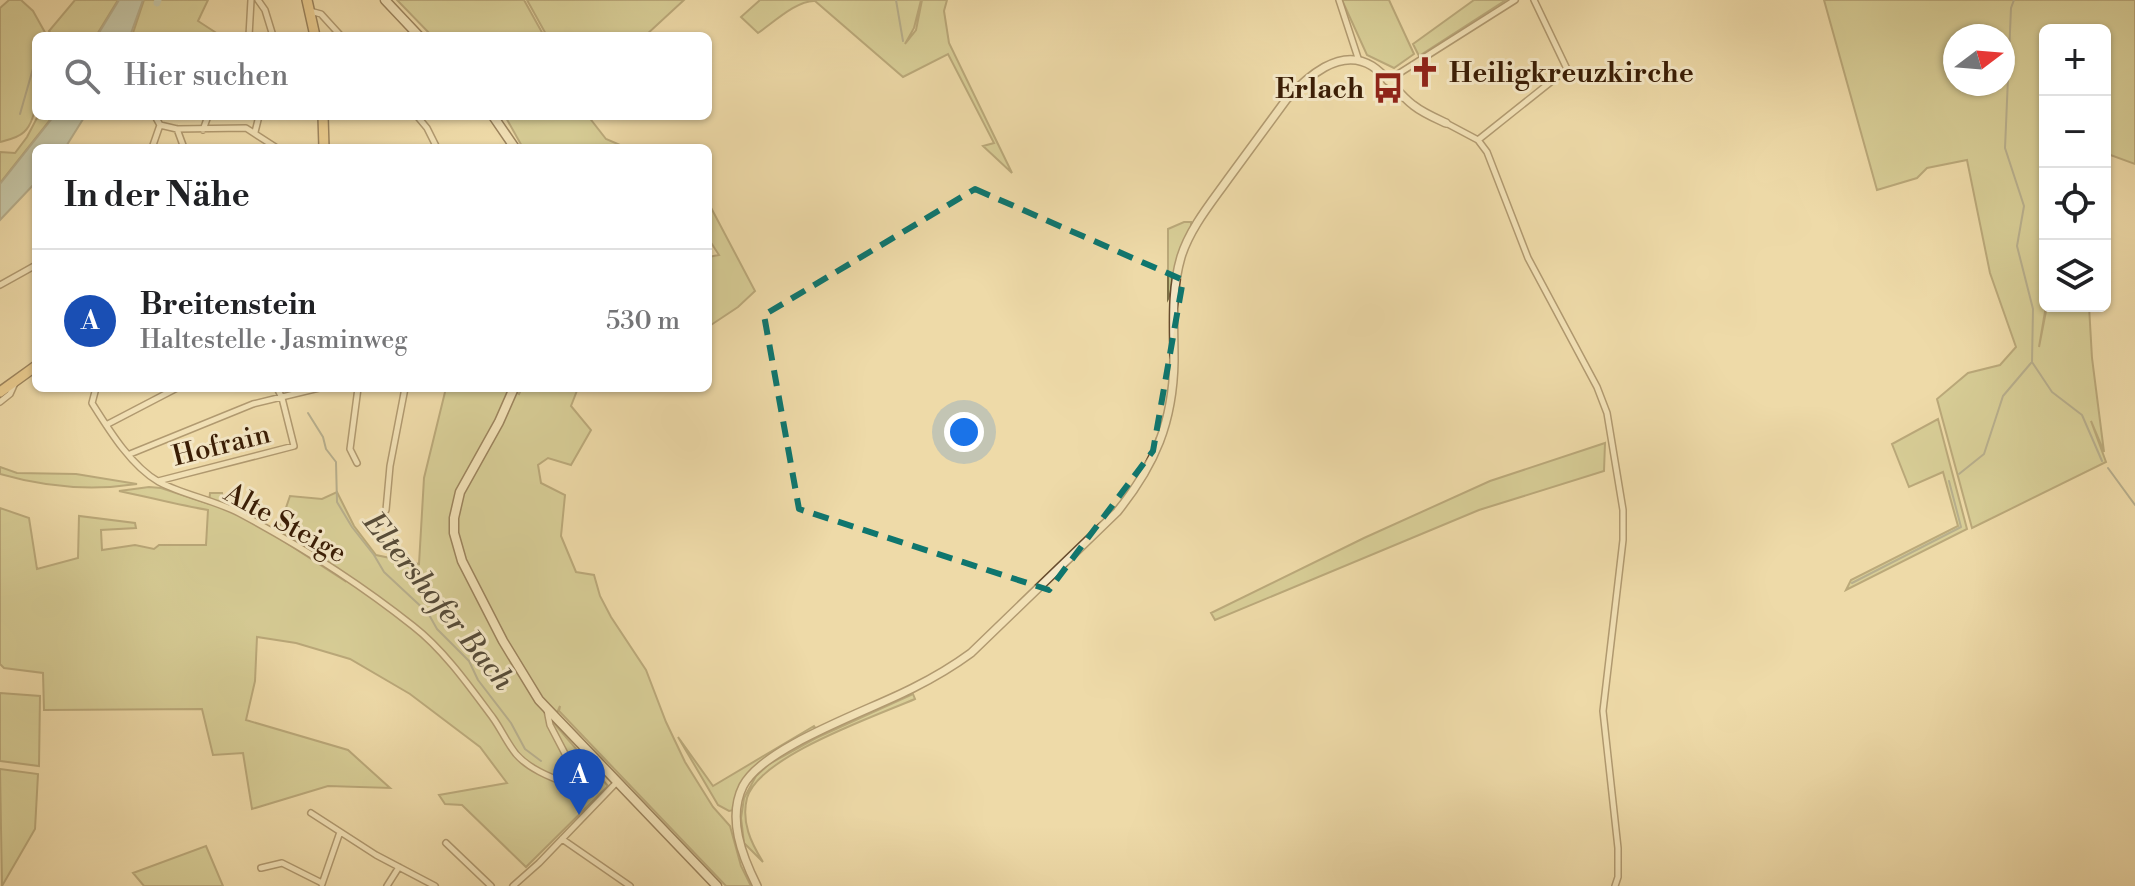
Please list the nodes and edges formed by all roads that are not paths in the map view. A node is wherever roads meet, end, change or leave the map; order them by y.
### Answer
1 (251, 0) edge
2 (258, 0) edge
3 (307, 0) edge
4 (385, 0) edge
5 (1339, 0) edge
6 (1515, 0) edge
7 (1534, 0) edge
8 (309, 11) junction
9 (249, 32) edge
10 (272, 32) edge
11 (314, 32) edge
12 (337, 32) edge
13 (415, 32) edge
14 (1359, 62) junction
15 (1387, 81) junction
16 (157, 120) edge
17 (207, 120) edge
18 (258, 120) edge
19 (323, 120) edge
20 (420, 120) edge
21 (496, 120) edge
22 (1446, 123) joint
23 (160, 125) junction
24 (177, 129) junction
25 (203, 130) junction
26 (255, 132) junction
27 (1478, 140) junction
28 (153, 144) edge
29 (181, 144) edge
30 (272, 144) edge
31 (324, 144) edge
32 (435, 144) edge
33 (512, 144) edge
34 (32, 267) edge
35 (0, 285) edge
36 (32, 369) edge
37 (15, 382) junction
38 (0, 392) edge
39 (95, 392) edge
40 (169, 392) edge
41 (279, 392) edge
42 (304, 392) edge
43 (357, 392) edge
44 (404, 392) edge
45 (512, 392) edge
46 (282, 398) junction
47 (0, 402) edge
48 (106, 425) junction
49 (130, 454) junction
50 (357, 463) dead end
51 (158, 481) junction
52 (386, 510) dead end
53 (547, 710) junction
54 (616, 783) junction
55 (311, 813) dead end
56 (340, 832) junction
57 (562, 839) junction
58 (446, 843) dead end
59 (399, 867) junction
60 (261, 868) dead end
61 (321, 885) edge
62 (387, 886) edge
63 (435, 886) edge
64 (491, 886) edge
65 (513, 886) edge
66 (630, 886) edge
67 (717, 886) edge
68 (757, 886) edge
69 (1615, 886) edge

1 - 9 street
2 - 10 street
3 - 8 main road
4 - 13 main road
5 - 14 street
6 - 15 street
7 - 27 street
8 - 11 main road
8 - 12 street
14 - 15 street
14 - 68 street
15 - 22 street
16 - 23 street
17 - 25 street
18 - 26 street
19 - 31 main road
20 - 32 street
21 - 33 main road
22 - 27 street
23 - 24 street
23 - 28 street
24 - 25 street
24 - 29 street
25 - 26 street
26 - 30 street
27 - 69 street
34 - 35 street
36 - 37 main road
37 - 38 main road
37 - 47 street
39 - 48 street
40 - 48 street
41 - 46 street
42 - 46 street
43 - 50 street
44 - 52 street
45 - 53 main road
46 - 49 street
46 - 51 street, Hofrain
48 - 49 street
49 - 51 street
51 - 53 street, Alte Steige
53 - 54 main road
54 - 57 street
54 - 67 main road
55 - 56 street
56 - 59 street
56 - 61 street
57 - 65 street
57 - 66 street
58 - 64 street
59 - 62 street
59 - 63 street
60 - 61 street

